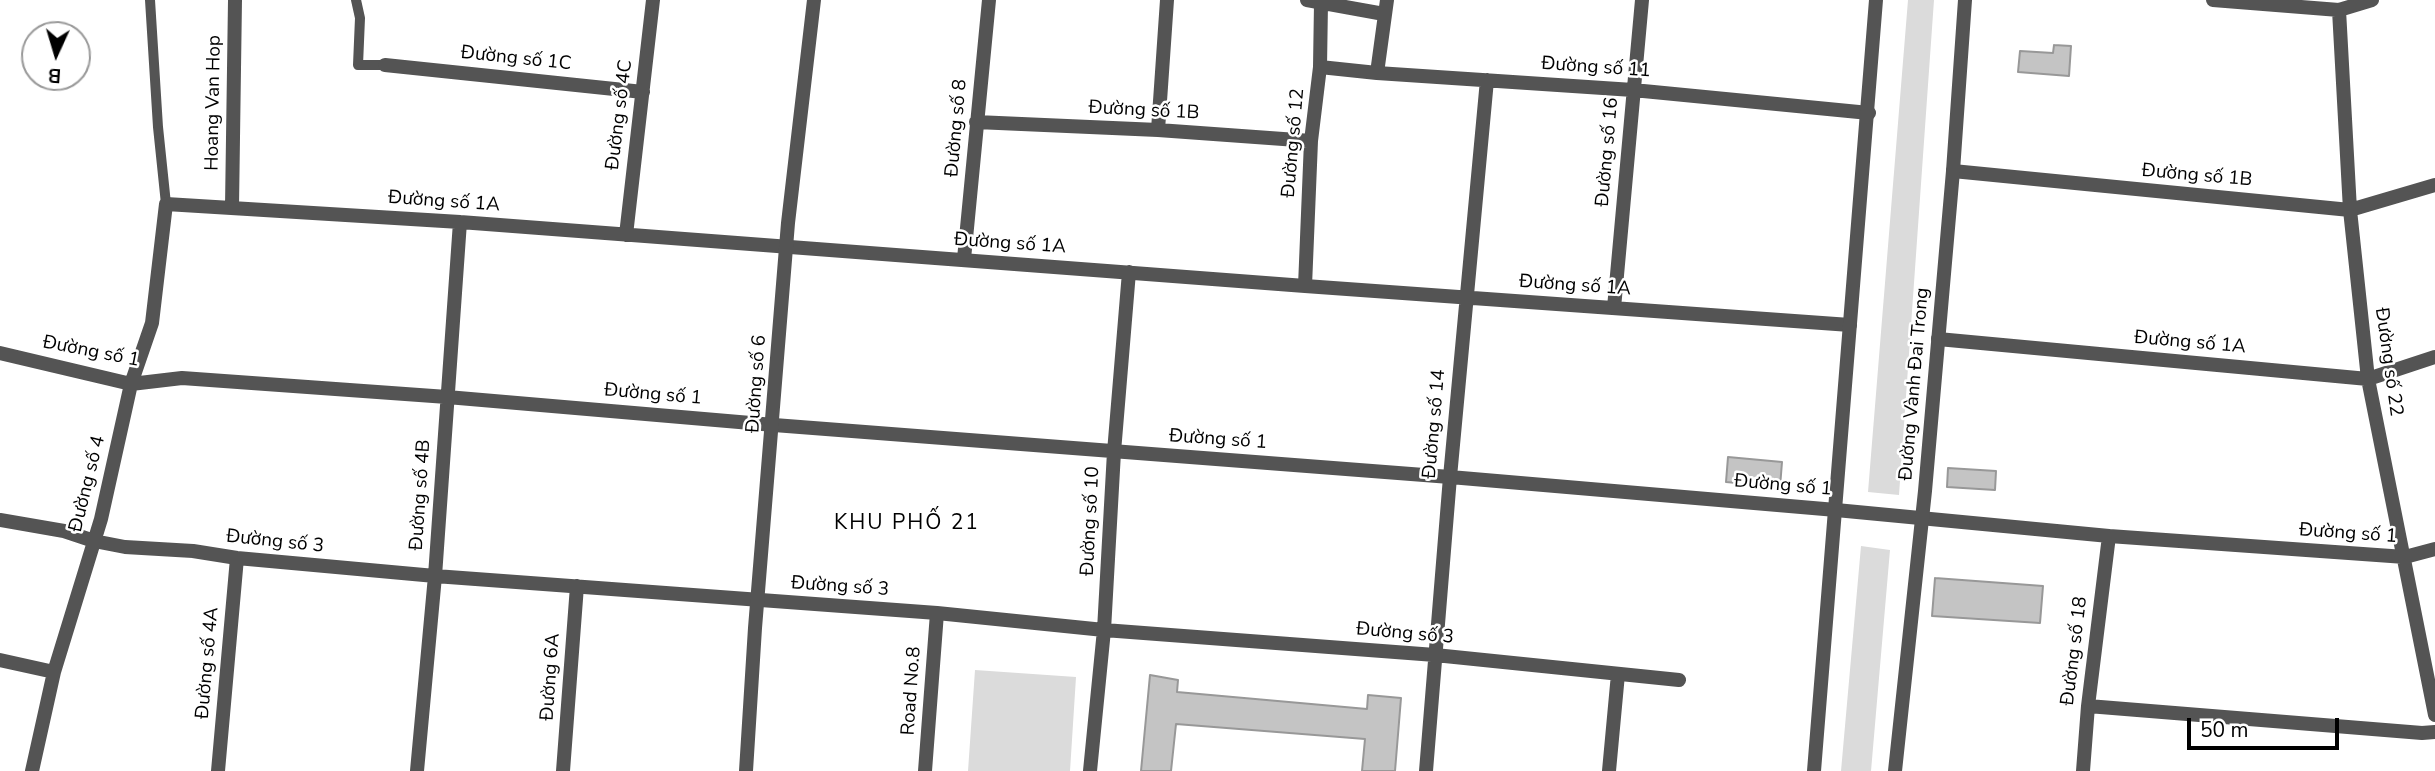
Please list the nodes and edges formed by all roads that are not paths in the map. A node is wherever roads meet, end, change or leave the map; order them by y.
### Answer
1 (150, 0) edge
2 (235, 0) edge
3 (356, 0) edge
4 (653, 0) edge
5 (814, 0) edge
6 (989, 0) edge
7 (1167, 0) edge
8 (1642, 0) edge
9 (1876, 0) edge
10 (1965, 0) edge
11 (2213, 0) edge
12 (2372, 0) edge
13 (1314, 1) edge
14 (1385, 7) edge
15 (2339, 9) junction
16 (385, 65) joint
17 (1320, 67) junction
18 (1377, 73) junction
19 (1487, 80) junction
20 (1633, 90) junction
21 (643, 92) junction
22 (1868, 113) junction
23 (976, 122) junction
24 (1158, 130) junction
25 (1311, 141) junction
26 (1953, 171) junction
27 (2435, 186) edge
28 (166, 204) junction
29 (232, 207) junction
30 (2350, 210) junction
31 (460, 222) junction
32 (626, 235) junction
33 (786, 247) junction
34 (964, 259) junction
35 (1129, 272) junction
36 (1305, 286) junction
37 (1465, 298) junction
38 (1614, 308) junction
39 (1850, 325) junction
40 (1938, 339) junction
41 (0, 353) edge
42 (2435, 357) edge
43 (2368, 379) junction
44 (131, 384) junction
45 (447, 397) junction
46 (774, 425) junction
47 (1114, 452) junction
48 (1450, 477) junction
49 (1836, 510) junction
50 (1922, 518) junction
51 (0, 520) edge
52 (2109, 536) junction
53 (94, 541) junction
54 (2435, 549) edge
55 (2405, 557) junction
56 (236, 558) junction
57 (435, 576) junction
58 (577, 586) junction
59 (758, 600) junction
60 (937, 613) junction
61 (1104, 630) junction
62 (1436, 655) junction
63 (0, 660) edge
64 (54, 672) junction
65 (1618, 674) junction
66 (1679, 680) dead end
67 (2088, 706) junction
68 (2435, 715) edge
69 (2435, 732) edge
70 (32, 771) edge
71 (218, 771) edge
72 (417, 771) edge
73 (563, 771) edge
74 (746, 771) edge
75 (925, 771) edge
76 (1090, 771) edge
77 (1426, 771) edge
78 (1609, 771) edge
79 (1814, 771) edge
80 (1895, 771) edge
81 (2083, 771) edge

1 - 28 lane
2 - 29 street, Hoang Van Hop
3 - 16 lane
4 - 21 street, Đường số 4C
5 - 33 street, Đường số 6
6 - 23 street, Đường số 8
7 - 24 street
8 - 20 street, Đường số 16
9 - 22 street
10 - 26 street, Đường Vành Đai Trong
11 - 15 street
12 - 15 street
13 - 14 street
13 - 17 street, Đường số 12
14 - 18 street
15 - 30 street, Đường số 22
16 - 21 street, Đường số 1C
17 - 18 street, Đường số 11
17 - 25 street, Đường số 12
18 - 19 street, Đường số 11
19 - 20 street, Đường số 11
19 - 37 street, Đường số 14
20 - 22 street, Đường số 11
20 - 38 street, Đường số 16
21 - 32 street, Đường số 4C
22 - 39 street
23 - 24 street, Đường số 1B
23 - 34 street, Đường số 8
24 - 25 street, Đường số 1B
25 - 36 street, Đường số 12
26 - 30 street, Đường số 1B
26 - 40 street, Đường Vành Đai Trong
27 - 30 street, Đường số 1B
28 - 29 street, Đường số 1A
28 - 44 street, Đường số 4
29 - 31 street, Đường số 1A
30 - 43 street, Đường số 22
31 - 32 street, Đường số 1A
31 - 45 street, Đường số 4B
32 - 33 street, Đường số 1A
33 - 34 street, Đường số 1A
33 - 46 street, Đường số 6
34 - 35 street, Đường số 1A
35 - 36 street, Đường số 1A
35 - 47 street, Đường số 10
36 - 37 street, Đường số 1A
37 - 38 street, Đường số 1A
37 - 48 street, Đường số 14
38 - 39 street, Đường số 1A
39 - 49 street
40 - 43 street, Đường số 1A
40 - 50 street, Đường Vành Đai Trong
41 - 44 street, Đường số 1
42 - 43 street, Đường số 1A
43 - 55 street, Đường số 22
44 - 45 street, Đường số 1
44 - 53 street, Đường số 4
45 - 46 street, Đường số 1
45 - 57 street, Đường số 4B
46 - 47 street, Đường số 1
46 - 59 street, Đường số 6
47 - 48 street, Đường số 1
47 - 61 street, Đường số 10
48 - 49 street, Đường số 1
48 - 62 street, Đường số 14
49 - 50 street, Đường số 1
49 - 79 street
50 - 52 street, Đường số 1
50 - 80 street, Đường Vành Đai Trong
51 - 53 street, Đường số 3
52 - 55 street, Đường số 1
52 - 67 street, Đường số 18
53 - 56 street, Đường số 3
53 - 64 street, Đường số 4
54 - 55 street, Đường số 1
55 - 68 street, Đường số 22
56 - 57 street, Đường số 3
56 - 71 street, Đường số 4A
57 - 58 street, Đường số 3
57 - 72 street, Đường số 4B
58 - 59 street, Đường số 3
58 - 73 street, Đường 6A
59 - 60 street, Đường số 3
59 - 74 street, Đường số 6
60 - 61 street, Đường số 3
60 - 75 street, Road No.8
61 - 62 street, Đường số 3
61 - 76 street, Đường số 10
62 - 65 street, Đường số 3
62 - 77 street, Đường số 14
63 - 64 street
64 - 70 street, Đường số 4
65 - 66 street, Đường số 3
65 - 78 street
67 - 69 street
67 - 81 street, Đường số 18

